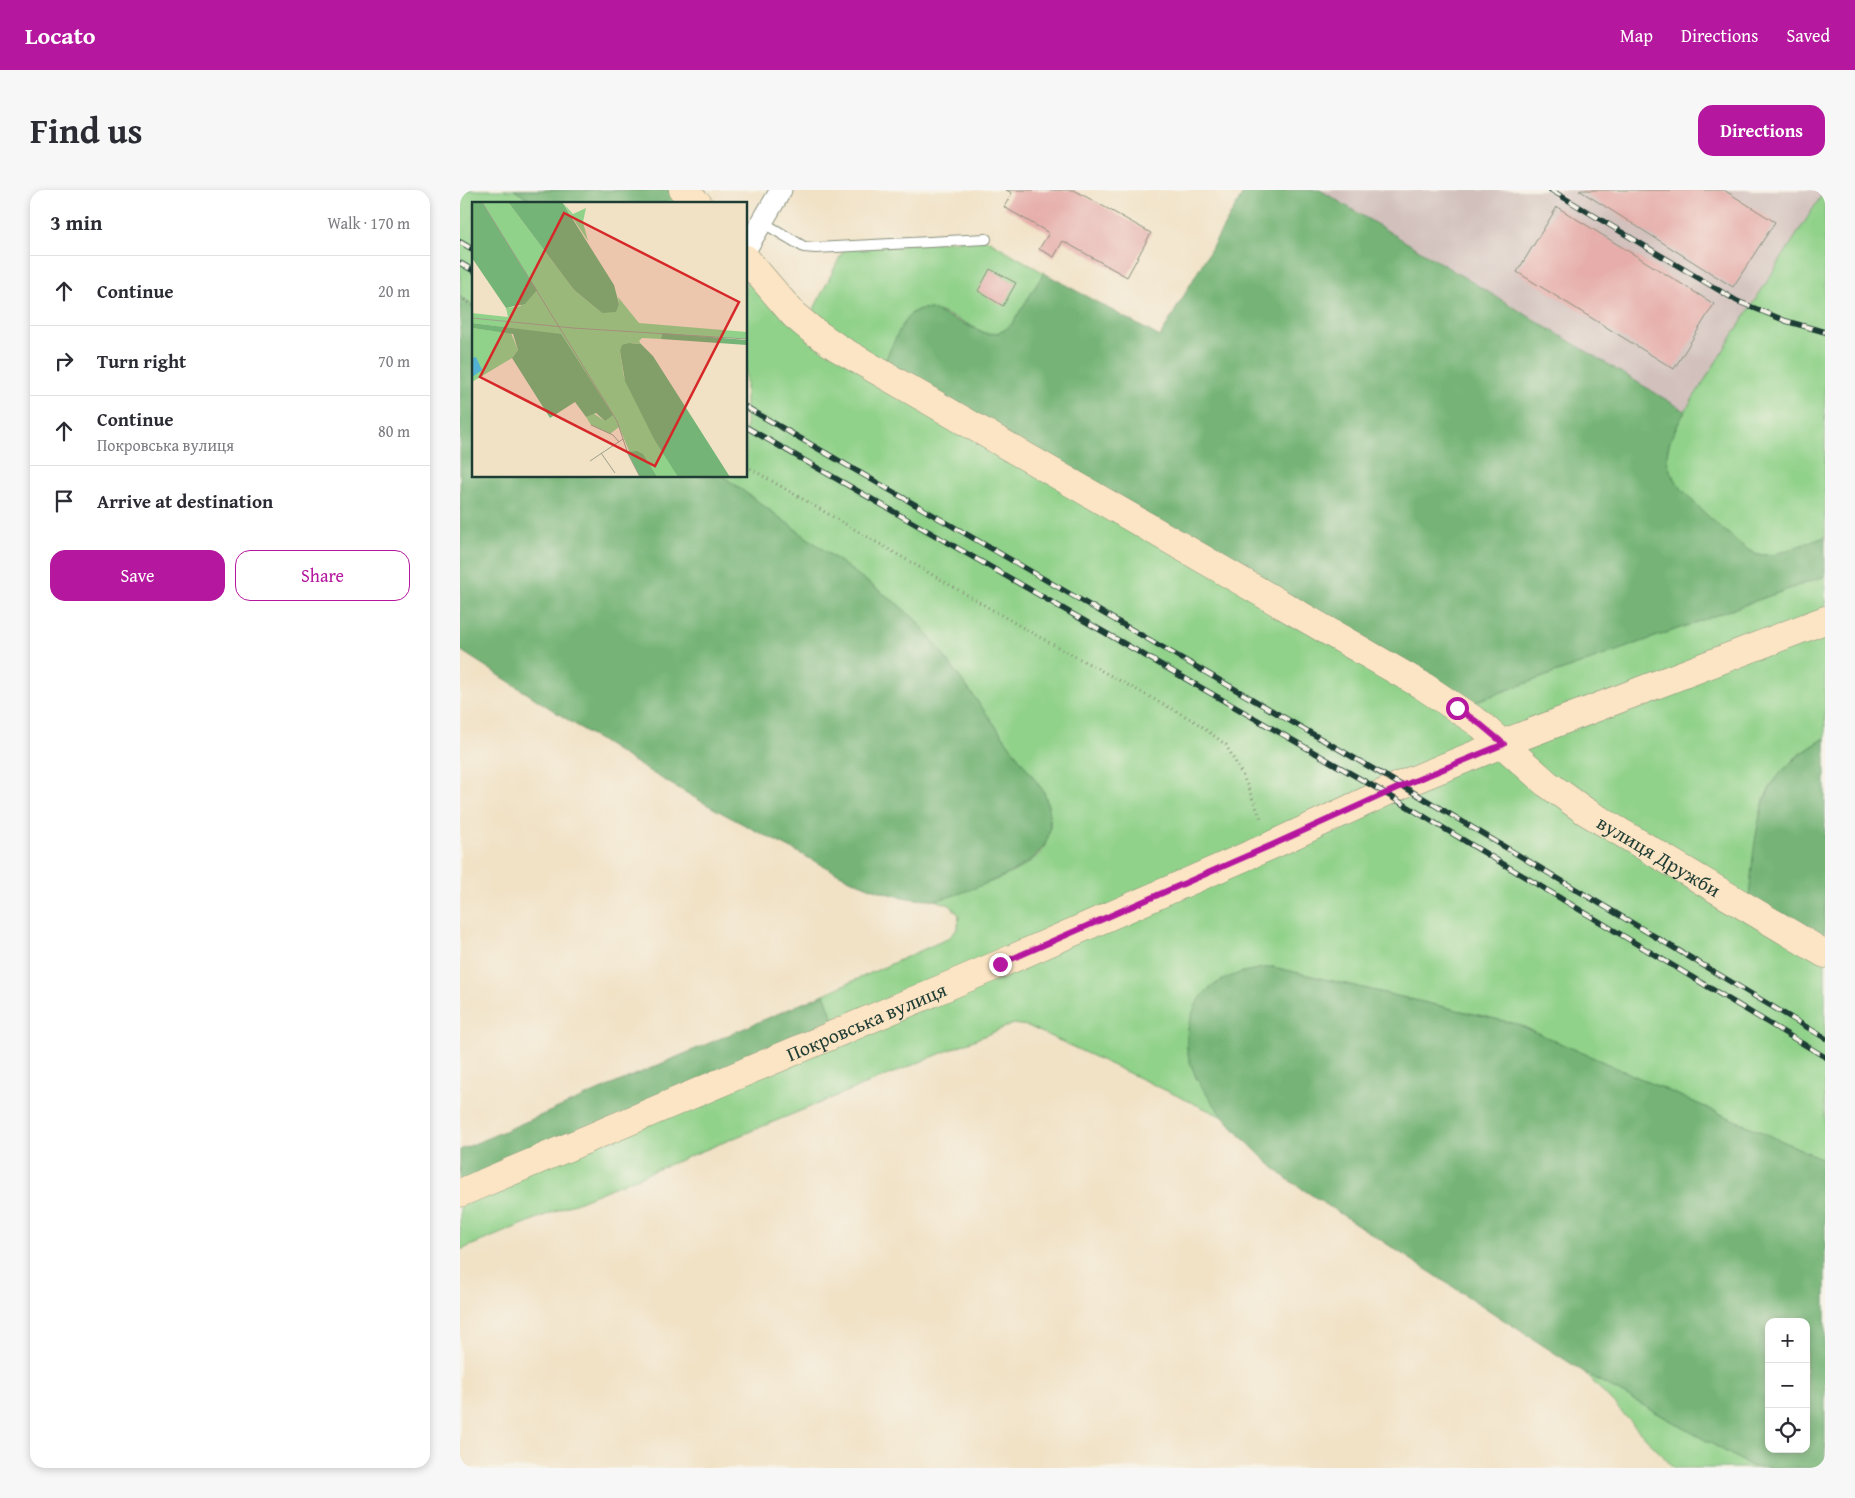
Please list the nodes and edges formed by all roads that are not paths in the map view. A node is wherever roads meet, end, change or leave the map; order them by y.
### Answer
1 (683, 190) edge
2 (781, 190) edge
3 (696, 202) edge
4 (762, 222) junction
5 (986, 239) dead end
6 (748, 246) edge
7 (748, 261) edge
8 (1825, 620) edge
9 (1504, 744) junction
10 (1825, 954) edge
11 (460, 1193) edge

1 - 3 street
2 - 4 street
4 - 5 lane
4 - 6 street
7 - 9 street, вулиця Дружби
8 - 9 street, Покровська вулиця
9 - 10 street, вулиця Дружби
9 - 11 street, Покровська вулиця

